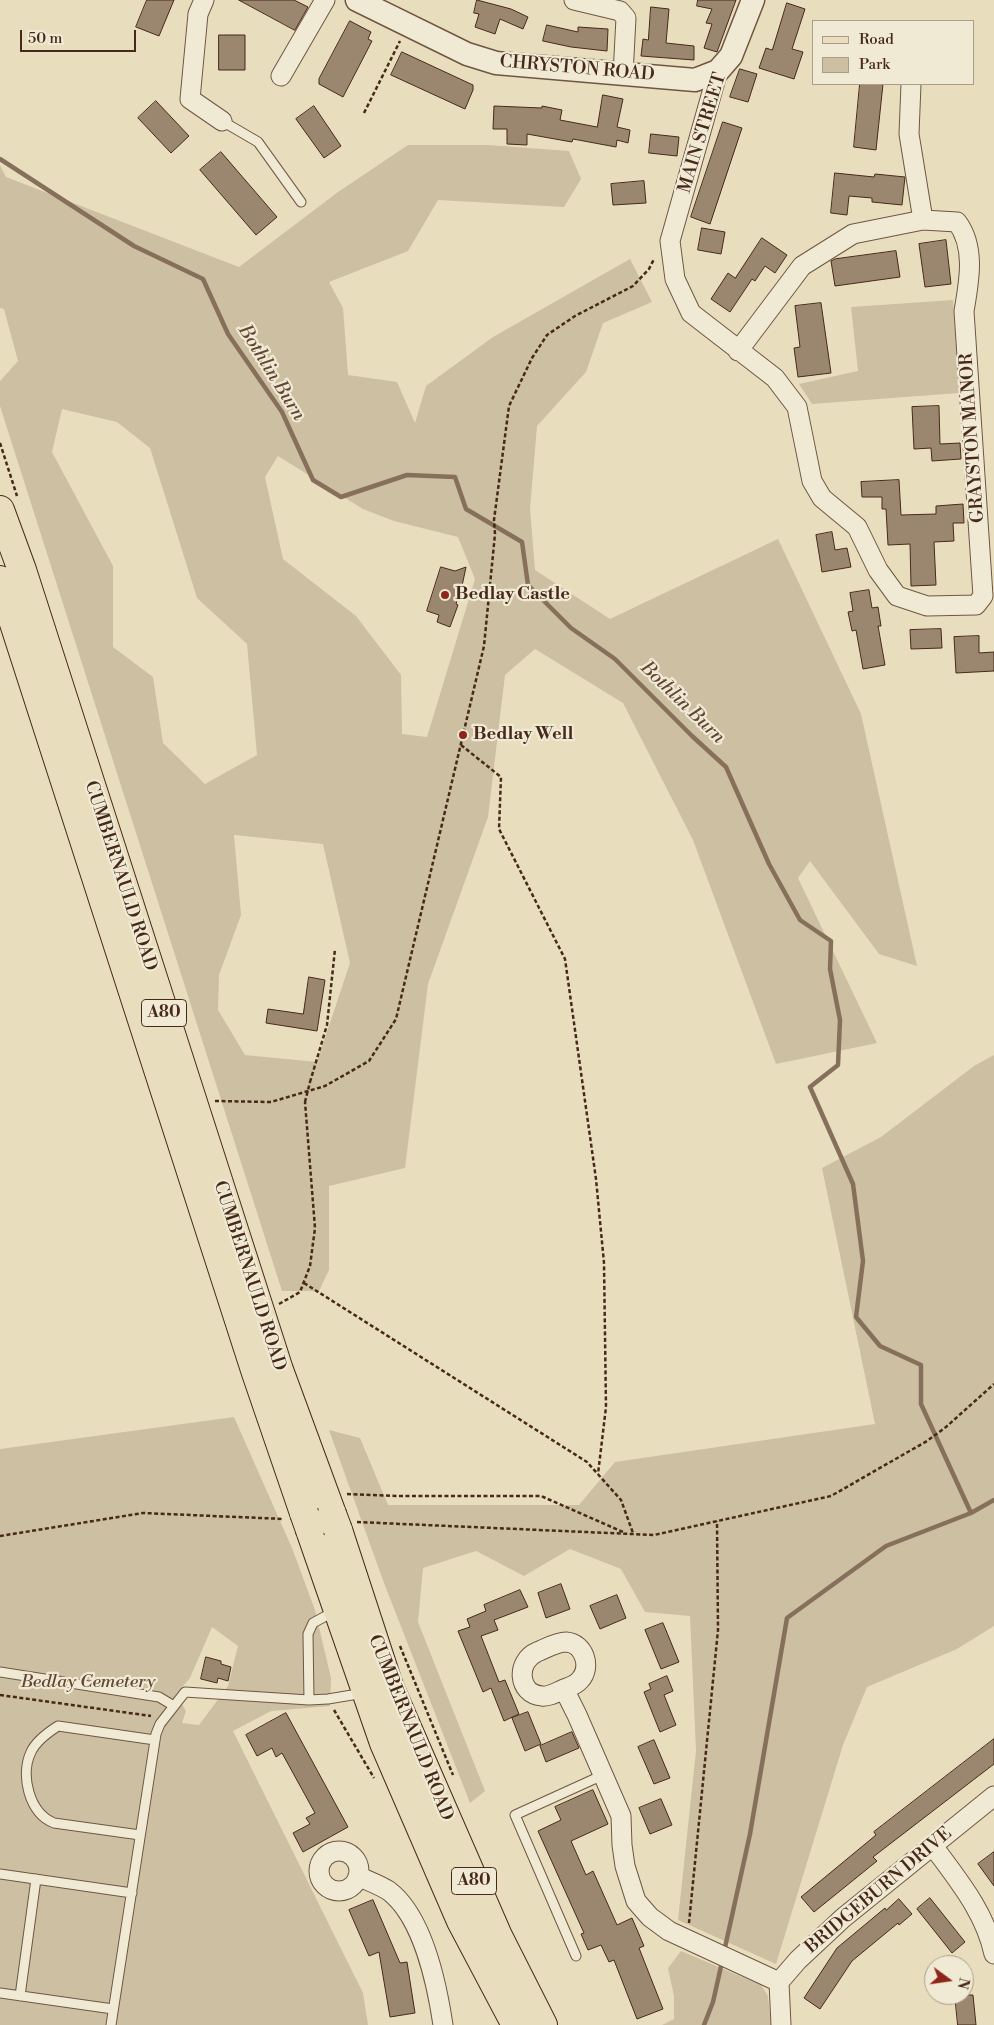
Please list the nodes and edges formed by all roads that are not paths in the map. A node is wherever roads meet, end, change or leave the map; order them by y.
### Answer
1 (204, 0) edge
2 (325, 0) edge
3 (357, 0) edge
4 (574, 0) edge
5 (753, 0) edge
6 (718, 71) junction
7 (623, 75) junction
8 (281, 76) dead end
9 (911, 85) edge
10 (222, 121) joint
11 (300, 202) dead end
12 (923, 220) junction
13 (670, 241) joint
14 (738, 351) junction
15 (0, 510) edge
16 (0, 580) edge
17 (338, 1610) junction
18 (0, 1672) edge
19 (564, 1689) dead end
20 (367, 1693) junction
21 (309, 1700) junction
22 (174, 1706) junction
23 (155, 1740) junction
24 (603, 1775) junction
25 (994, 1796) edge
26 (140, 1835) junction
27 (933, 1846) junction
28 (0, 1874) edge
29 (358, 1876) dead end
30 (36, 1879) junction
31 (132, 1892) junction
32 (994, 1954) edge
33 (576, 1956) dead end
34 (779, 1982) junction
35 (0, 1993) edge
36 (20, 1996) junction
37 (113, 2009) junction
38 (111, 2025) edge
39 (443, 2025) edge
40 (516, 2025) edge
41 (544, 2025) edge
42 (781, 2025) edge

1 - 10 street
2 - 8 street
3 - 7 street, CHRYSTON ROAD
4 - 7 street
5 - 6 street, MAIN STREET
6 - 7 street, CHRYSTON ROAD
6 - 13 street, MAIN STREET
9 - 12 street
10 - 11 lane
12 - 14 street, GRAYSTON MANOR
12 - 14 street, GRAYSTON MANOR
13 - 14 street, GRAYSTON MANOR
15 - 41 main road, CUMBERNAULD ROAD / A80
16 - 17 main road, CUMBERNAULD ROAD / A80
17 - 20 main road, CUMBERNAULD ROAD / A80
17 - 21 lane
18 - 22 lane
19 - 24 street
20 - 21 lane
20 - 40 main road, CUMBERNAULD ROAD / A80
21 - 22 lane
22 - 23 lane
23 - 26 lane
23 - 26 lane
24 - 33 lane
24 - 34 street
25 - 27 street, BRIDGEBURN DRIVE
26 - 31 lane
27 - 32 street
27 - 34 street, BRIDGEBURN DRIVE
28 - 30 lane
29 - 39 street
30 - 31 lane
30 - 36 lane
31 - 37 lane
34 - 42 street
35 - 36 lane
36 - 37 lane
37 - 38 lane

